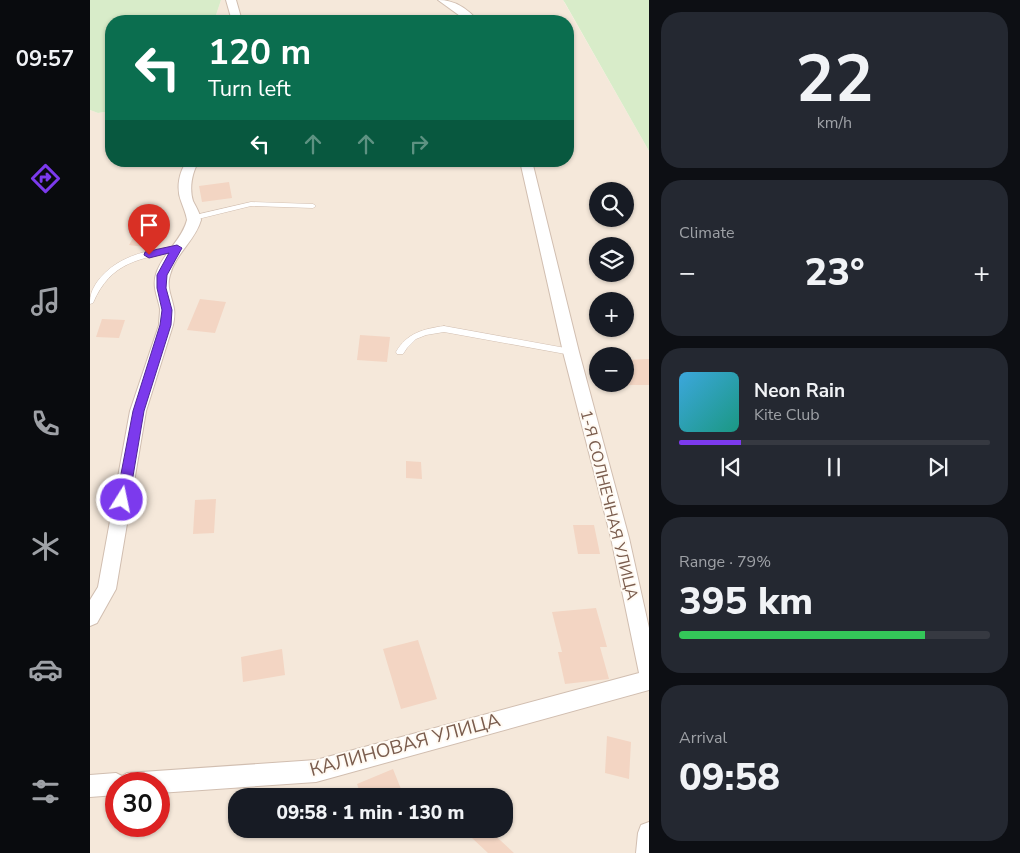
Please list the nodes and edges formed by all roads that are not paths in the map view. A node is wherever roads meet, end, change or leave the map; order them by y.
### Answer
1 (231, 0) edge
2 (443, 0) edge
3 (235, 15) edge
4 (466, 15) edge
5 (190, 167) edge
6 (527, 167) edge
7 (313, 206) dead end
8 (194, 218) junction
9 (177, 248) junction
10 (90, 301) edge
11 (400, 352) dead end
12 (571, 352) junction
13 (90, 617) edge
14 (649, 674) edge
15 (649, 680) edge
16 (170, 781) edge
17 (105, 785) edge
18 (90, 786) edge
19 (649, 833) edge
20 (647, 853) edge

1 - 3 street
2 - 4 street
5 - 8 street
6 - 12 street, 1-Я СОЛНЕЧНАЯ УЛИЦА
7 - 8 lane
8 - 9 street
9 - 10 lane
9 - 13 street
11 - 12 lane
12 - 14 street, 1-Я СОЛНЕЧНАЯ УЛИЦА
15 - 16 street, КАЛИНОВАЯ УЛИЦА
17 - 18 street
19 - 20 street

